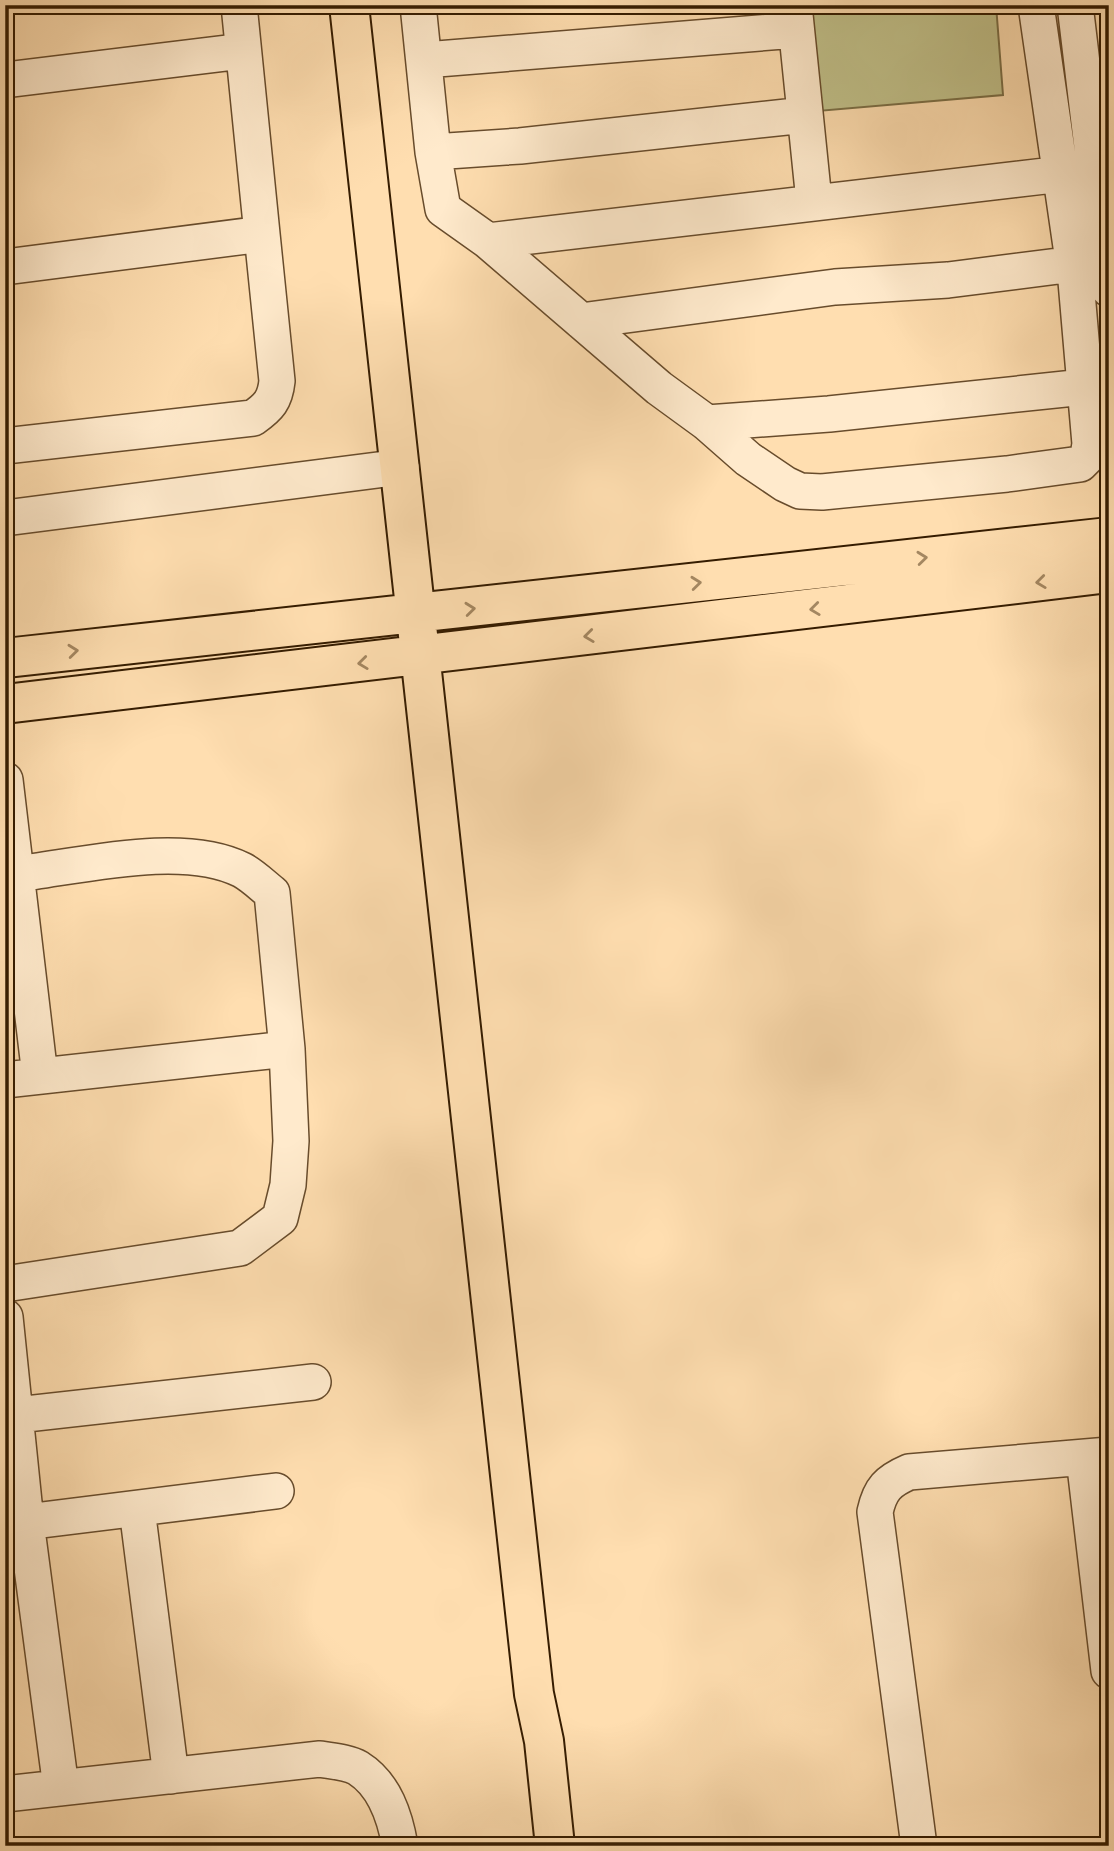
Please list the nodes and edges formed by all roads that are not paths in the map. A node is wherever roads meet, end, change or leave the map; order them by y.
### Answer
1 (239, 5) edge
2 (349, 5) edge
3 (418, 5) edge
4 (1036, 5) edge
5 (1075, 5) edge
6 (795, 18) edge
7 (243, 51) junction
8 (425, 60) junction
9 (5, 80) edge
10 (805, 115) junction
11 (433, 152) junction
12 (1062, 174) junction
13 (814, 201) junction
14 (262, 234) junction
15 (488, 241) junction
16 (1074, 264) junction
17 (5, 267) edge
18 (1109, 289) edge
19 (581, 321) junction
20 (1084, 387) junction
21 (707, 423) junction
22 (5, 446) edge
23 (401, 467) junction
24 (5, 518) edge
25 (1109, 537) edge
26 (1109, 573) edge
27 (418, 615) junction
28 (421, 656) junction
29 (5, 658) edge
30 (5, 704) edge
31 (5, 780) edge
32 (17, 874) junction
33 (287, 1049) junction
34 (40, 1076) junction
35 (5, 1080) edge
36 (5, 1284) edge
37 (5, 1317) edge
38 (313, 1382) dead end
39 (17, 1415) junction
40 (1096, 1456) edge
41 (276, 1491) dead end
42 (137, 1509) junction
43 (26, 1522) junction
44 (1109, 1671) edge
45 (171, 1776) junction
46 (61, 1788) junction
47 (5, 1794) edge
48 (400, 1846) edge
49 (555, 1846) edge
50 (919, 1846) edge

1 - 7 street
2 - 23 main road
3 - 8 street
4 - 12 street
5 - 18 street
6 - 8 street
6 - 10 street
7 - 9 street
7 - 14 street
8 - 11 street
10 - 11 street
10 - 13 street
11 - 15 street
12 - 13 street
12 - 16 street
13 - 15 street
14 - 17 street
14 - 22 street
15 - 19 street
16 - 19 street
16 - 20 street
19 - 21 street
20 - 21 street
20 - 21 street
23 - 24 street
23 - 27 main road
27 -> 25 main road
26 -> 28 main road
27 - 28 main road
29 -> 27 main road
28 -> 30 main road
28 - 49 main road
31 - 32 street
32 - 33 street
32 - 34 street
33 - 34 street
33 - 36 street
34 - 35 street
37 - 39 street
38 - 39 street
39 - 43 street
40 - 44 street
40 - 50 street
41 - 42 street
42 - 43 street
42 - 45 street
43 - 46 street
45 - 46 street
45 - 48 street
46 - 47 street

